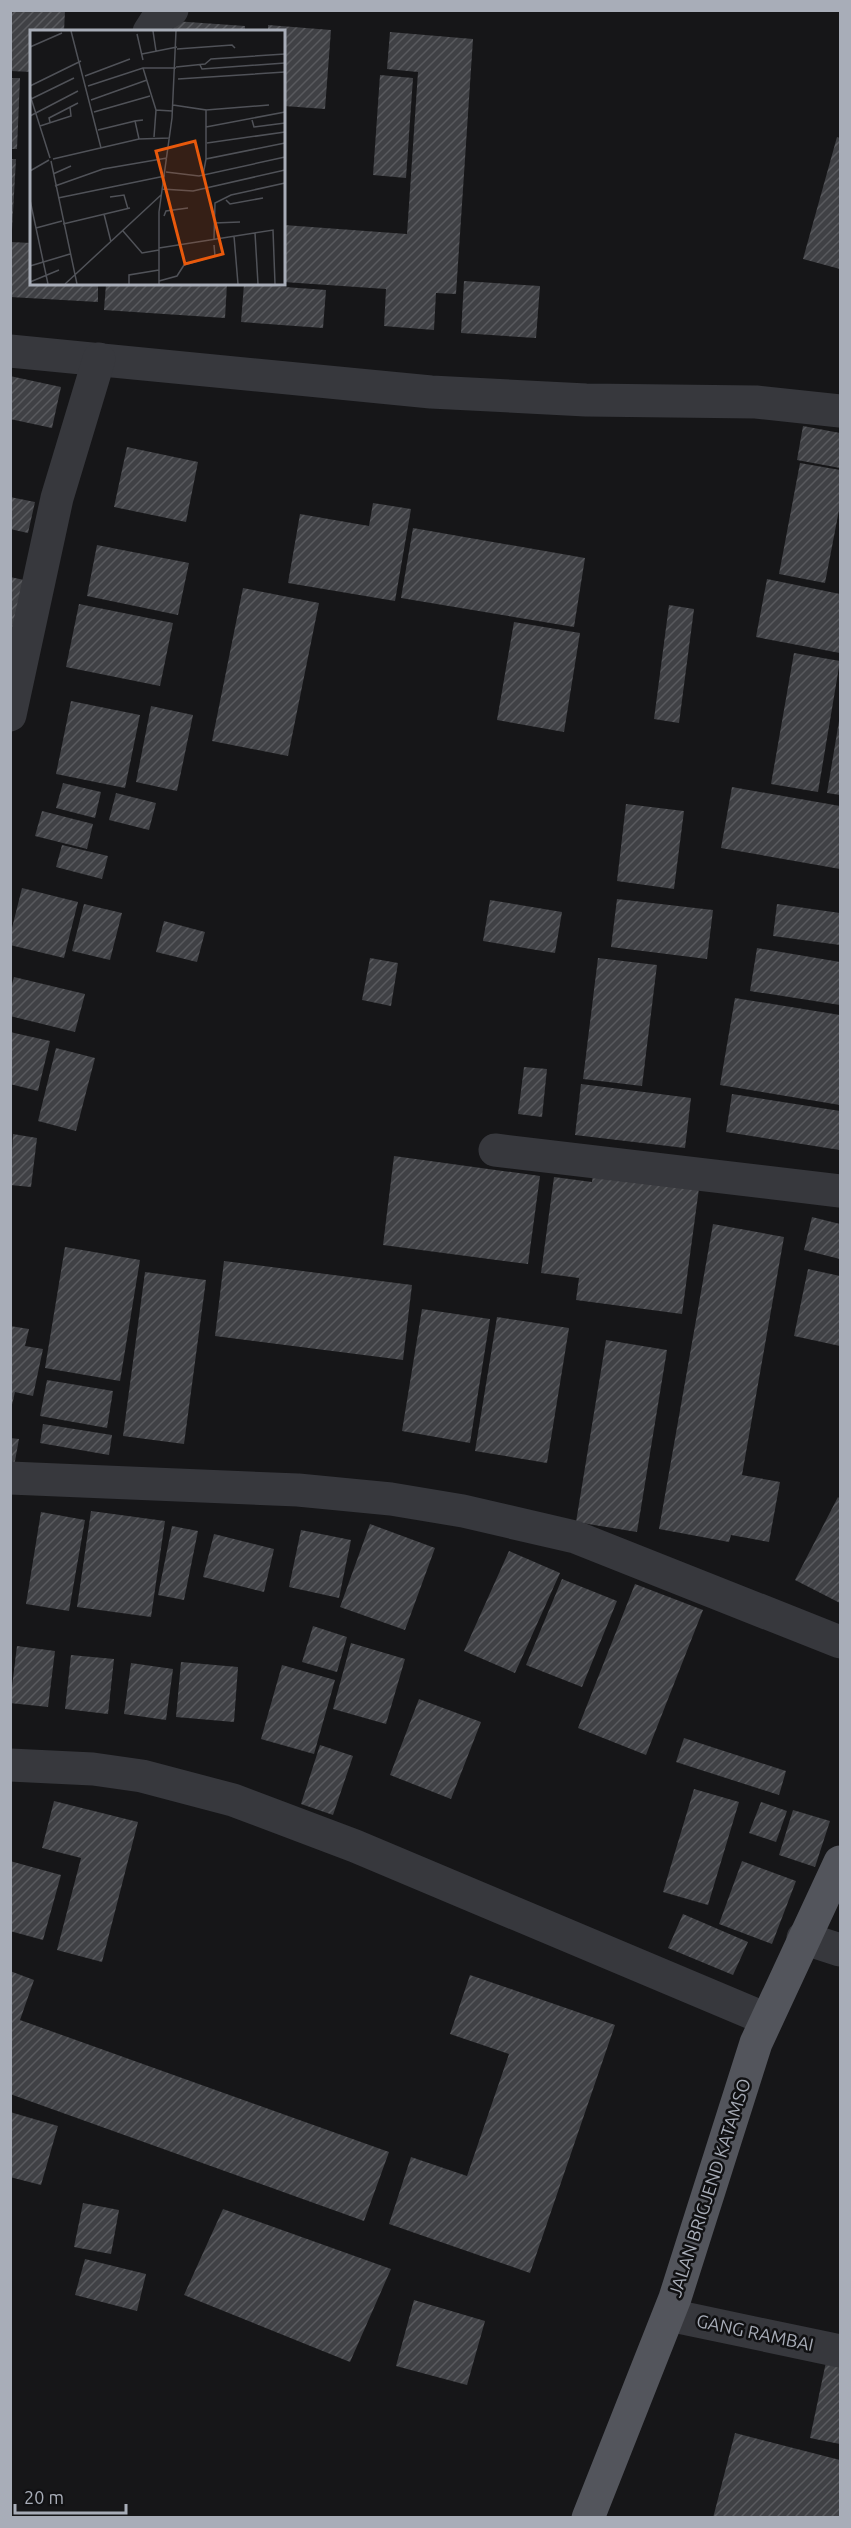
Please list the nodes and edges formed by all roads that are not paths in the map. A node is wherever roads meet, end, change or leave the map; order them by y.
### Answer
1 (172, 10) edge
2 (150, 30) edge
3 (10, 351) edge
4 (99, 359) junction
5 (840, 411) edge
6 (12, 703) edge
7 (495, 1150) dead end
8 (840, 1191) edge
9 (10, 1478) edge
10 (840, 1642) edge
11 (10, 1765) edge
12 (840, 1862) edge
13 (803, 1938) junction
14 (840, 1950) edge
15 (766, 2019) junction
16 (669, 2315) junction
17 (840, 2351) edge
18 (588, 2517) edge

1 - 2 street
3 - 4 street
4 - 5 street
4 - 6 street
7 - 8 street
9 - 10 street
11 - 15 street
12 - 13 main road, JALAN BRIGJEND KATAMSO
13 - 14 street
13 - 15 main road, JALAN BRIGJEND KATAMSO
15 - 16 main road, JALAN BRIGJEND KATAMSO
16 - 17 street, GANG RAMBAI
16 - 18 main road, JALAN BRIGJEND KATAMSO

